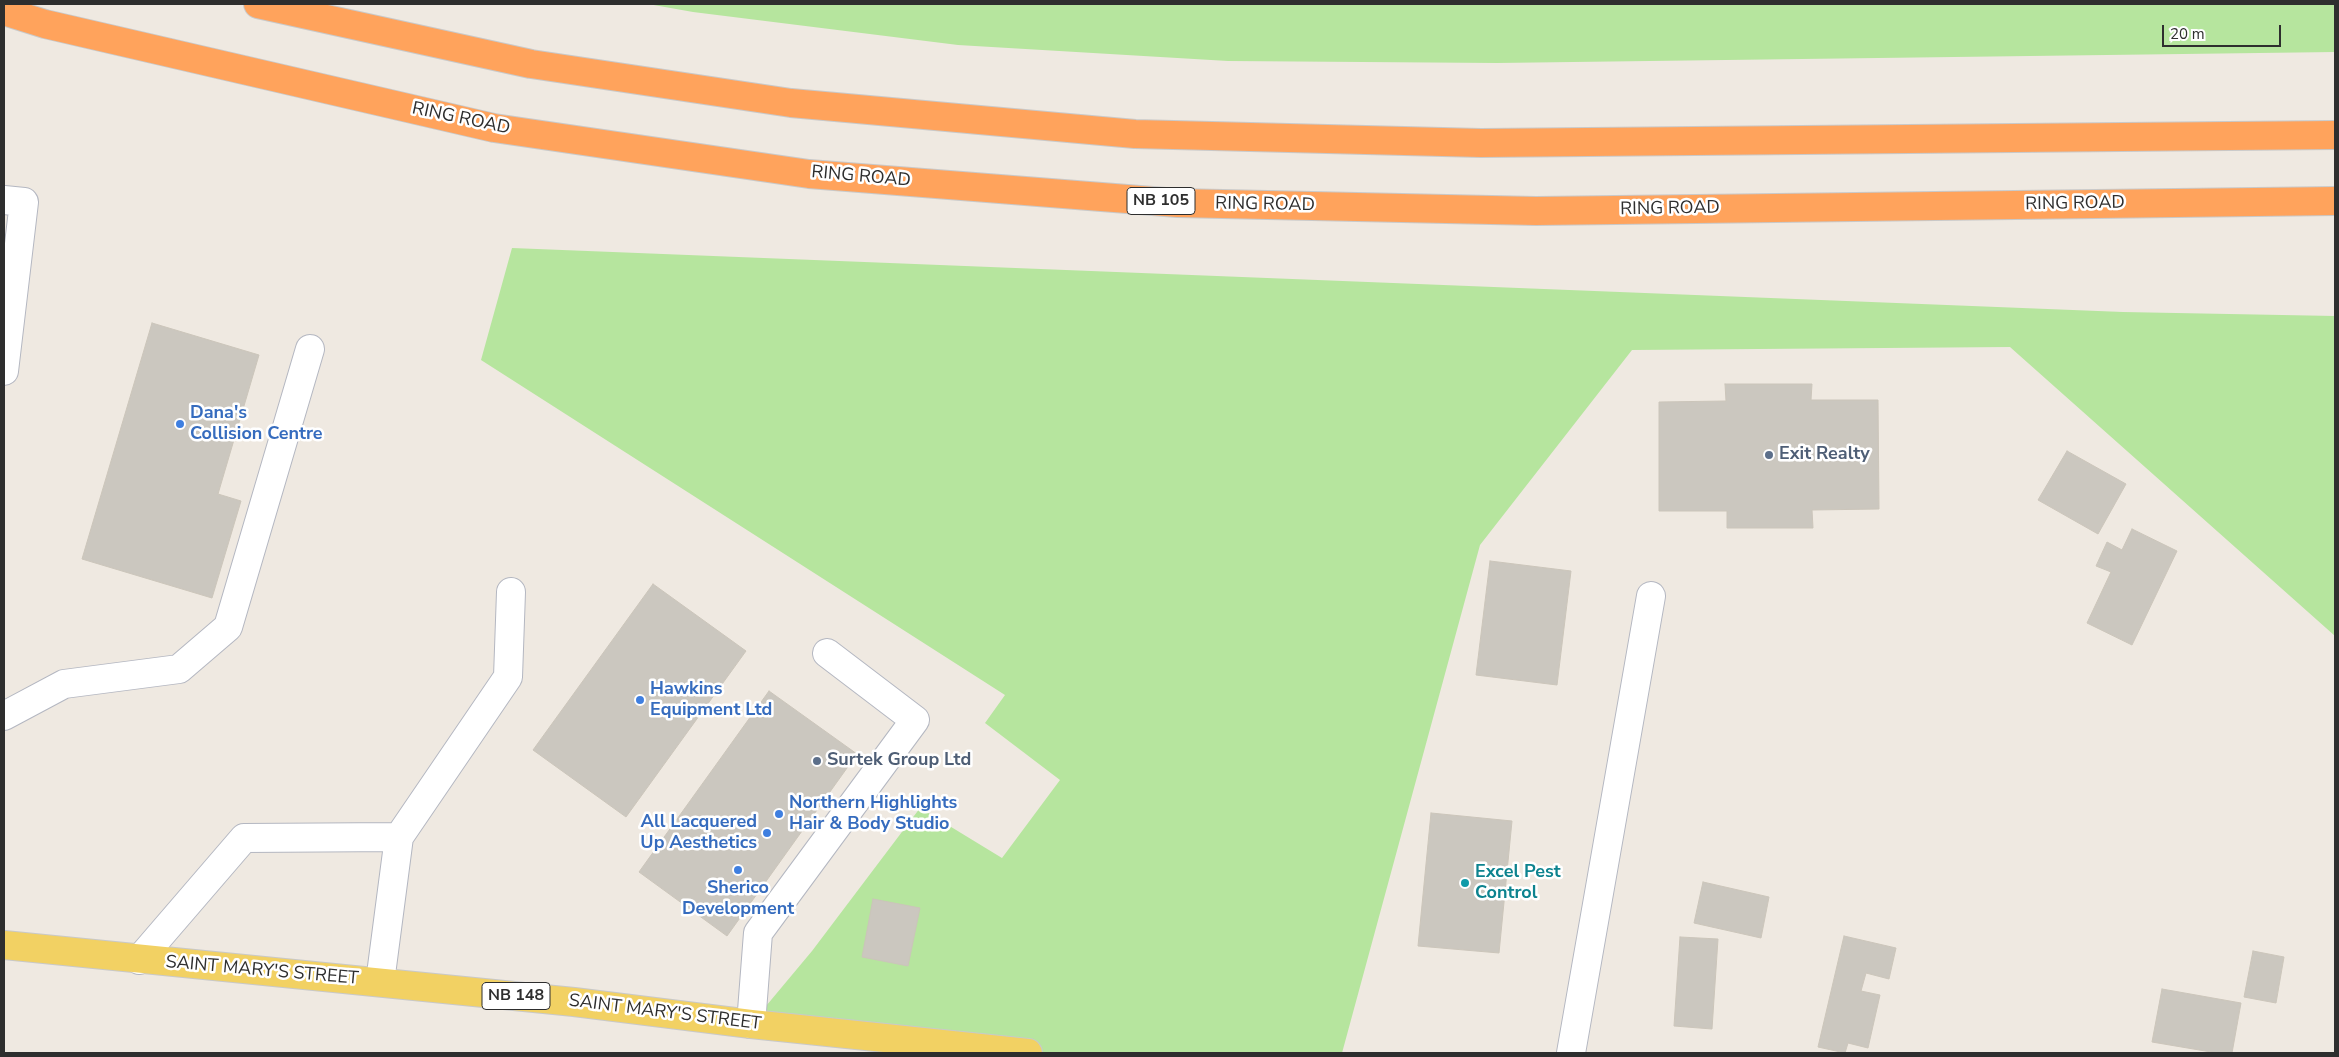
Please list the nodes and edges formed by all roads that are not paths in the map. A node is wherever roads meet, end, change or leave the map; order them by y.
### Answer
1 (258, 4) edge
2 (4, 11) edge
3 (2335, 136) edge
4 (4, 200) edge
5 (2335, 201) edge
6 (310, 348) dead end
7 (4, 371) edge
8 (511, 592) dead end
9 (1651, 596) dead end
10 (827, 653) dead end
11 (4, 716) edge
12 (399, 837) junction
13 (4, 945) edge
14 (139, 960) junction
15 (380, 982) junction
16 (752, 1024) junction
17 (1028, 1053) edge
18 (1571, 1053) edge

1 - 3 highway
2 - 5 highway, RING ROAD / NB 105
4 - 7 lane
6 - 11 lane
8 - 12 lane
9 - 18 lane
10 - 16 lane
12 - 14 lane
12 - 15 lane
13 - 14 main road, SAINT MARY'S STREET / NB 148
14 - 15 main road, SAINT MARY'S STREET / NB 148
15 - 16 main road, SAINT MARY'S STREET / NB 148
16 - 17 main road, SAINT MARY'S STREET / NB 148

